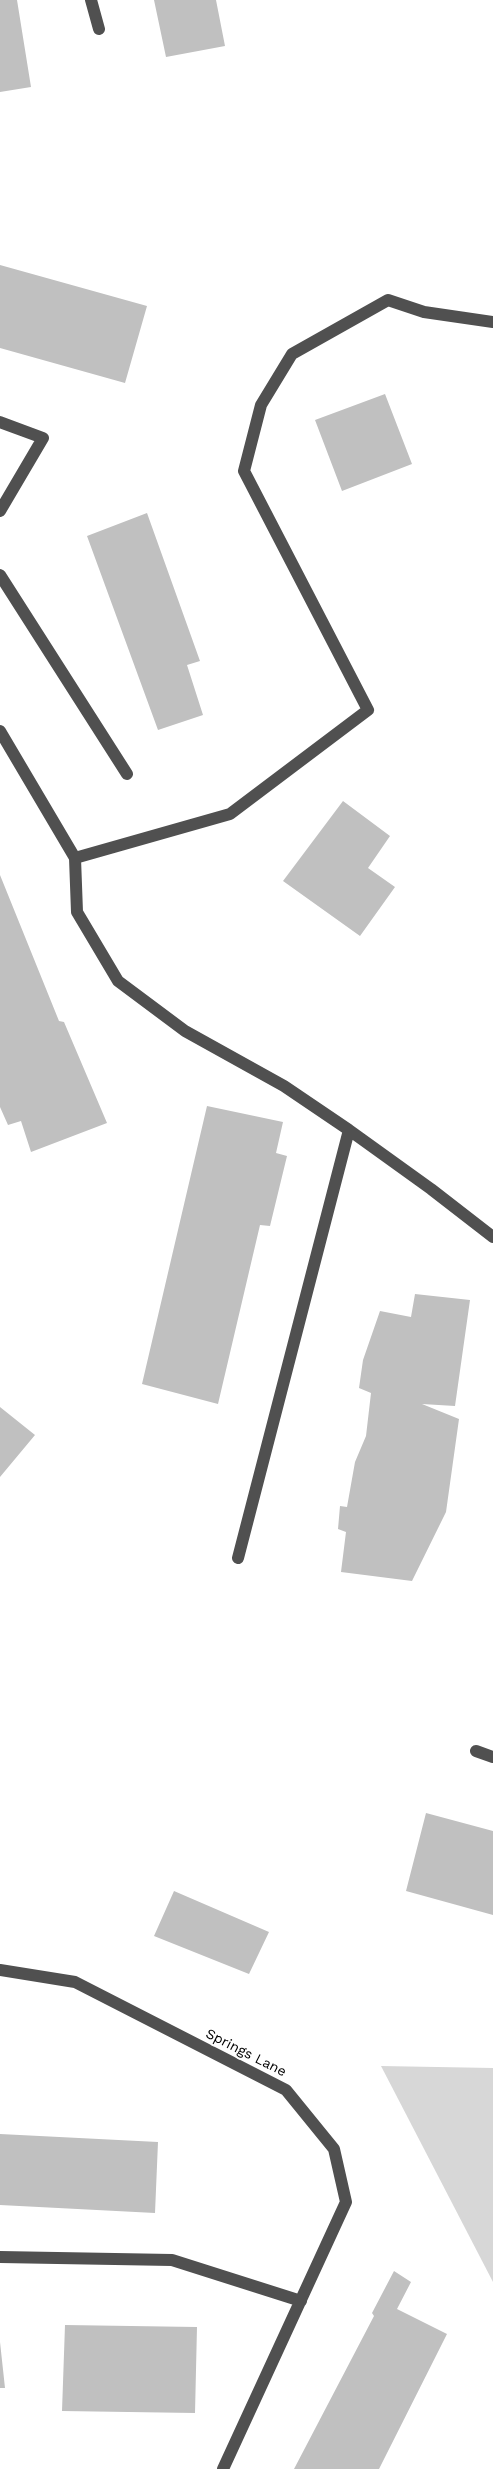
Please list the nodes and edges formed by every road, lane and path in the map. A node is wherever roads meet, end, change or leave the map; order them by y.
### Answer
1 (92, 0) edge
2 (99, 29) dead end
3 (493, 322) edge
4 (0, 422) edge
5 (0, 510) edge
6 (0, 575) edge
7 (0, 731) edge
8 (127, 774) dead end
9 (75, 858) junction
10 (349, 1130) junction
11 (493, 1237) edge
12 (238, 1558) dead end
13 (476, 1751) dead end
14 (493, 1757) edge
15 (0, 1970) edge
16 (0, 2257) edge
17 (301, 2300) junction
18 (223, 2469) edge

1 - 2 street
3 - 9 street
4 - 5 street
6 - 8 street
7 - 9 street
9 - 10 street
10 - 11 street
10 - 12 street
13 - 14 street
15 - 17 street, Springs Lane
16 - 17 street
17 - 18 street, Springs Lane

